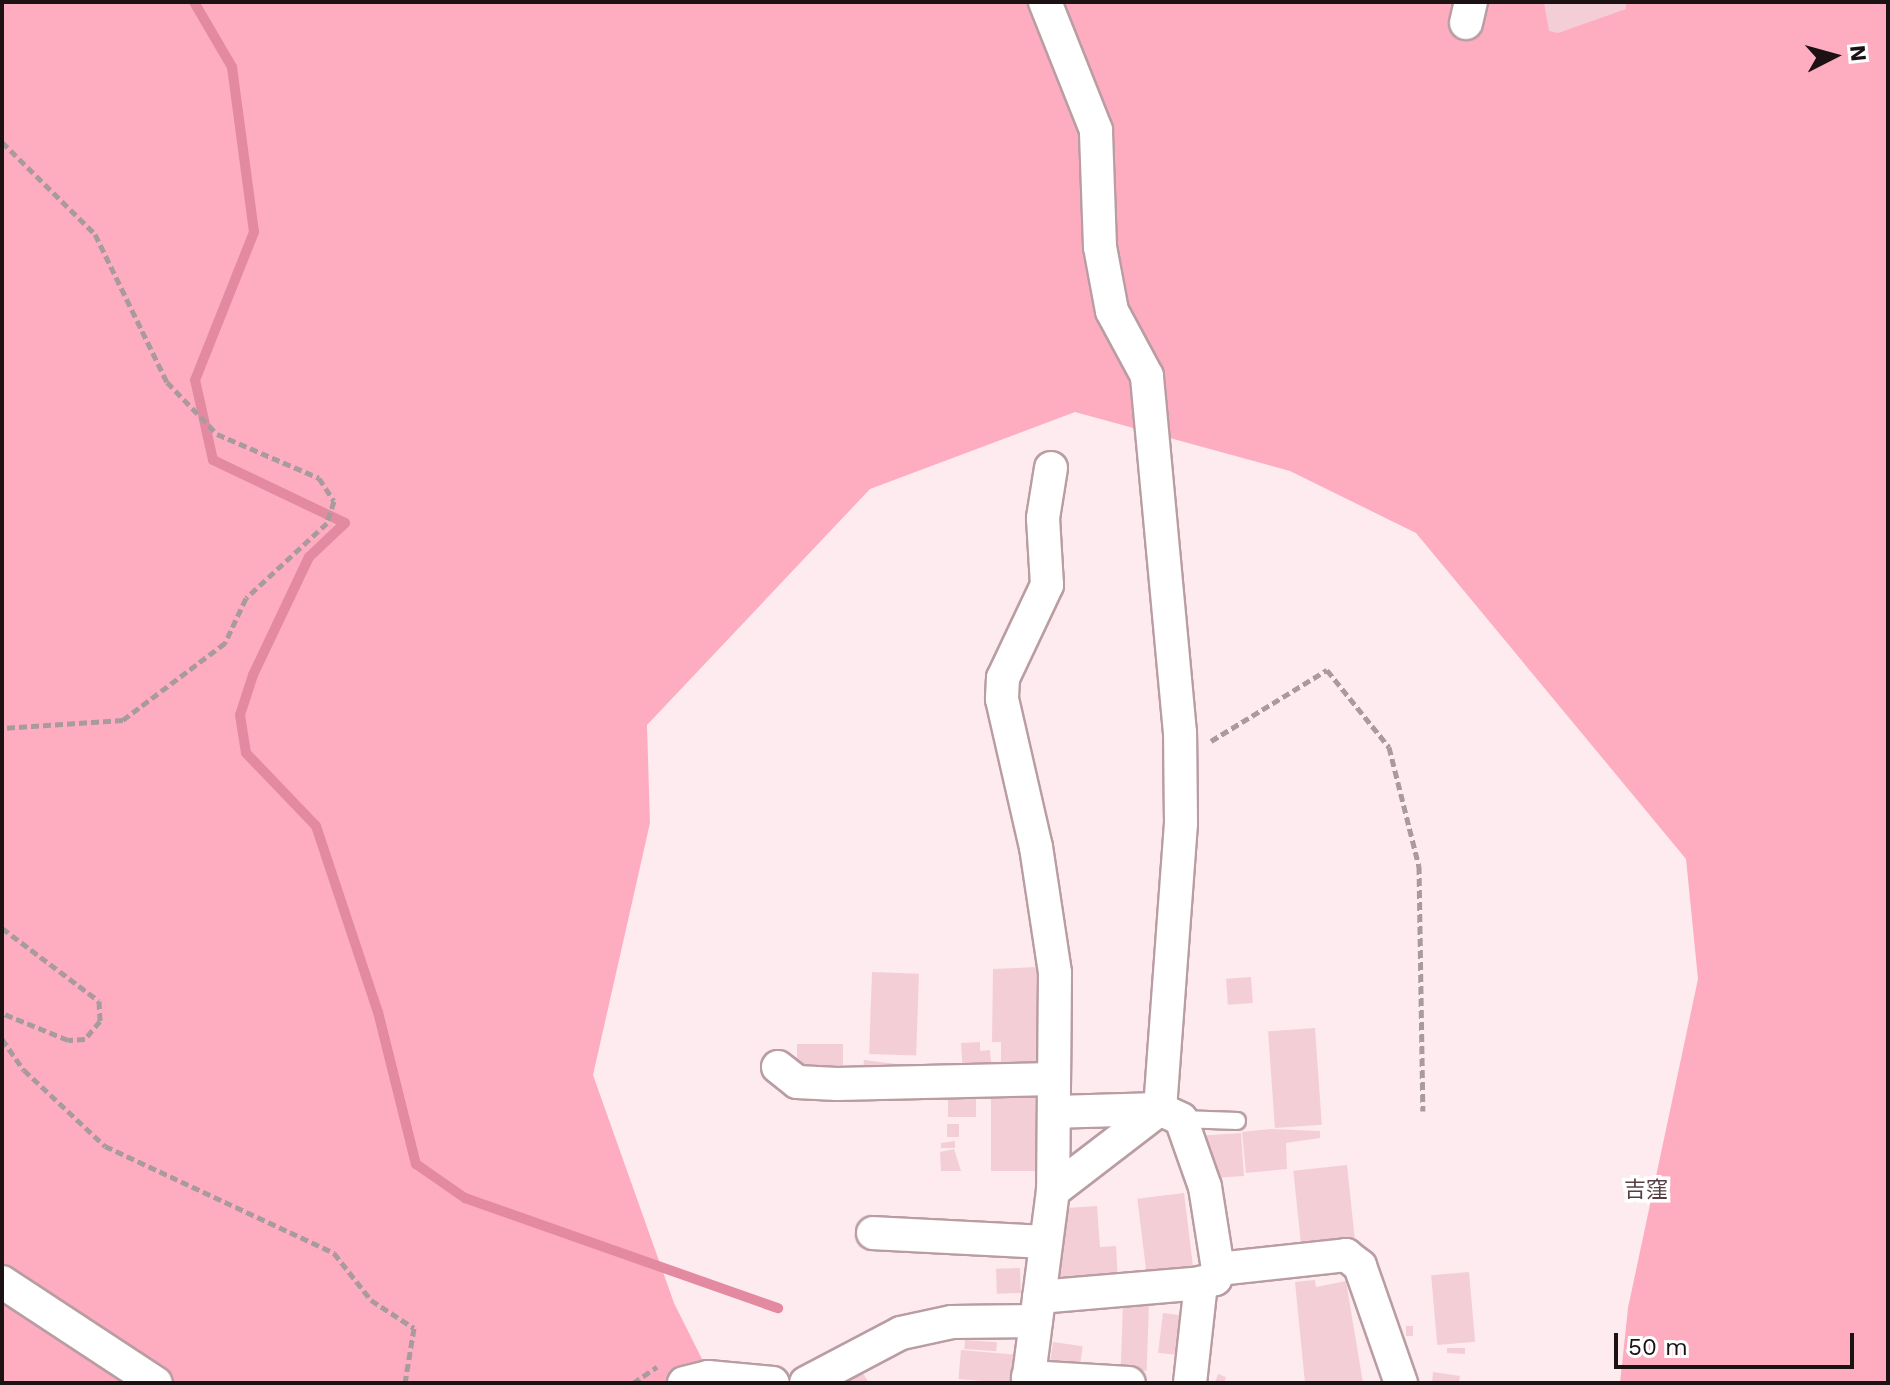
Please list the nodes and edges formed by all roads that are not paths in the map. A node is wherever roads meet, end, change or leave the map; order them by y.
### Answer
1 (1045, 2) edge
2 (1051, 468) dead end
3 (778, 1067) dead end
4 (1053, 1079) junction
5 (1055, 1112) junction
6 (1170, 1114) junction
7 (1237, 1121) dead end
8 (1053, 1191) junction
9 (873, 1233) dead end
10 (1044, 1242) junction
11 (1210, 1276) junction
12 (2, 1282) edge
13 (1038, 1309) junction
14 (1028, 1380) edge
15 (156, 1383) edge
16 (684, 1383) edge
17 (773, 1383) edge
18 (806, 1383) edge
19 (1129, 1383) edge
20 (1190, 1383) edge
21 (1401, 1383) edge

1 - 6 street
2 - 4 street
3 - 4 street
4 - 5 street
5 - 6 street
5 - 8 street
6 - 7 lane
6 - 8 street
6 - 11 street
8 - 10 street
9 - 10 street
10 - 13 street
11 - 13 street
11 - 20 street
11 - 21 street
12 - 15 street
13 - 14 street
13 - 18 street
14 - 19 street
16 - 17 street

